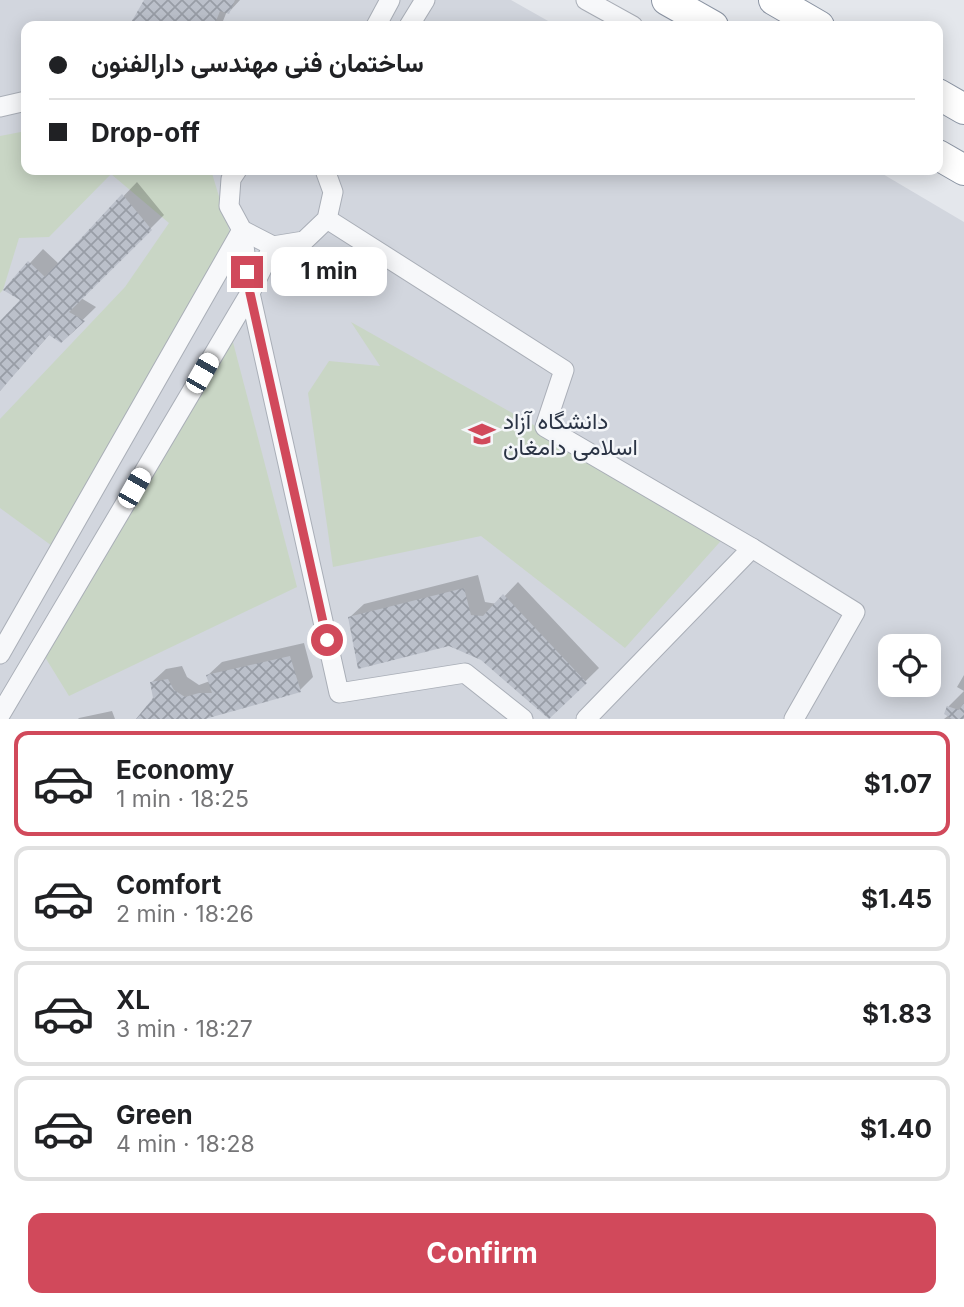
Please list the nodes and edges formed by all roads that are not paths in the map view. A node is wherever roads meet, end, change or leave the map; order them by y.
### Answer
1 (390, 0) edge
2 (425, 0) edge
3 (586, 0) edge
4 (667, 0) edge
5 (778, 1) edge
6 (379, 21) edge
7 (412, 21) edge
8 (624, 21) edge
9 (704, 21) edge
10 (812, 21) edge
11 (943, 97) edge
12 (21, 102) edge
13 (0, 107) edge
14 (964, 108) edge
15 (943, 158) edge
16 (964, 170) edge
17 (228, 175) edge
18 (327, 175) edge
19 (327, 219) junction
20 (242, 230) junction
21 (272, 246) junction
22 (250, 293) junction
23 (752, 548) junction
24 (0, 654) edge
25 (0, 715) edge
26 (523, 719) edge
27 (586, 719) edge
28 (794, 719) edge

1 - 6 street
2 - 7 street
3 - 8 street
4 - 9 highway
5 - 10 highway
11 - 14 highway
12 - 13 street
15 - 16 highway
17 - 20 street
18 - 19 street
19 - 21 street
19 - 23 street
20 - 21 street
20 - 22 street
20 - 24 street
21 - 22 street
22 - 25 street
22 - 26 street
23 - 27 street
23 - 28 street

